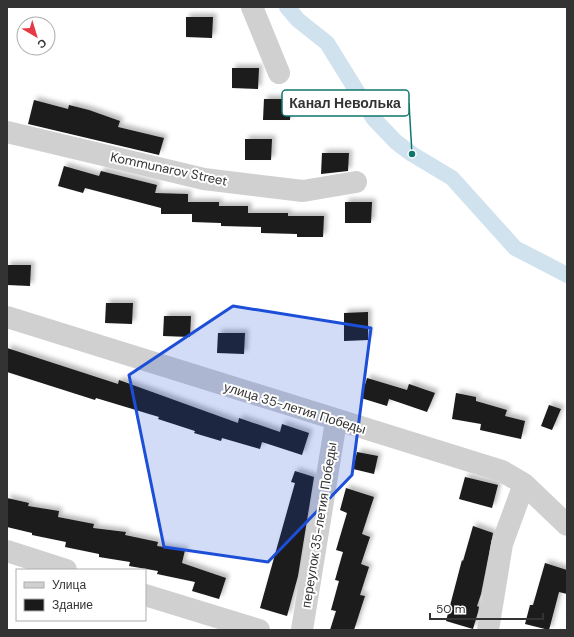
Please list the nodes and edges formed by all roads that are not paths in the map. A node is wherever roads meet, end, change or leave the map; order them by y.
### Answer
1 (252, 7) edge
2 (279, 73) dead end
3 (7, 132) edge
4 (356, 182) dead end
5 (7, 317) edge
6 (336, 421) junction
7 (524, 484) junction
8 (567, 525) edge
9 (7, 552) edge
10 (63, 569) edge
11 (146, 594) edge
12 (259, 630) edge
13 (302, 630) edge
14 (488, 630) edge

1 - 2 street
3 - 4 street, Kommunarov Street
5 - 6 street, улица 35-летия Победы
6 - 7 street, улица 35-летия Победы
6 - 13 street, переулок 35-летия Победы
7 - 8 street, улица 35-летия Победы
7 - 14 street
9 - 10 street
11 - 12 street

